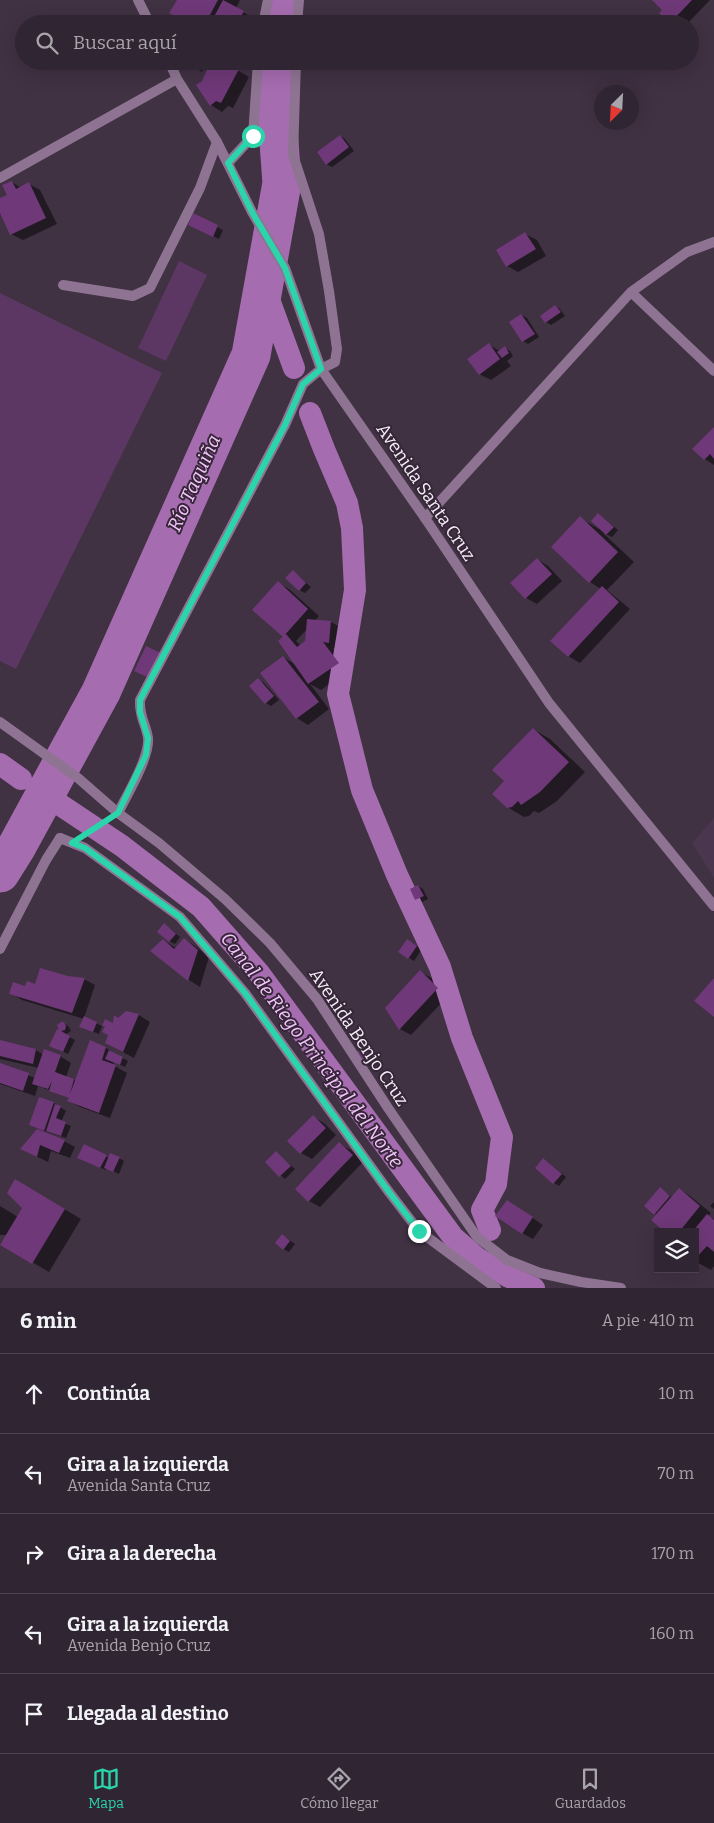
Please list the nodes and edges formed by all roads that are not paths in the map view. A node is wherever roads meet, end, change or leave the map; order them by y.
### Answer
1 (138, 0) edge
2 (268, 0) edge
3 (299, 0) edge
4 (146, 15) edge
5 (265, 15) edge
6 (297, 15) edge
7 (173, 70) edge
8 (257, 70) edge
9 (296, 70) edge
10 (177, 79) junction
11 (216, 142) junction
12 (228, 163) junction
13 (0, 178) edge
14 (714, 242) edge
15 (64, 285) dead end
16 (632, 292) junction
17 (321, 369) junction
18 (714, 371) edge
19 (425, 518) junction
20 (0, 722) edge
21 (118, 813) junction
22 (714, 906) edge
23 (0, 949) edge
24 (496, 1288) edge
25 (622, 1288) edge

1 - 4 street
2 - 5 street
3 - 6 street
7 - 10 street, Avenida Santa Cruz
8 - 12 street
9 - 17 street
10 - 11 street, Avenida Santa Cruz
10 - 13 street
11 - 12 street, Avenida Santa Cruz
11 - 15 street
12 - 17 street, Avenida Santa Cruz
14 - 16 street
16 - 18 street
16 - 19 street
17 - 19 street, Avenida Santa Cruz
17 - 21 street
19 - 22 street, Avenida Santa Cruz
20 - 21 street, Avenida Benjo Cruz
21 - 25 street, Avenida Benjo Cruz
23 - 24 street

